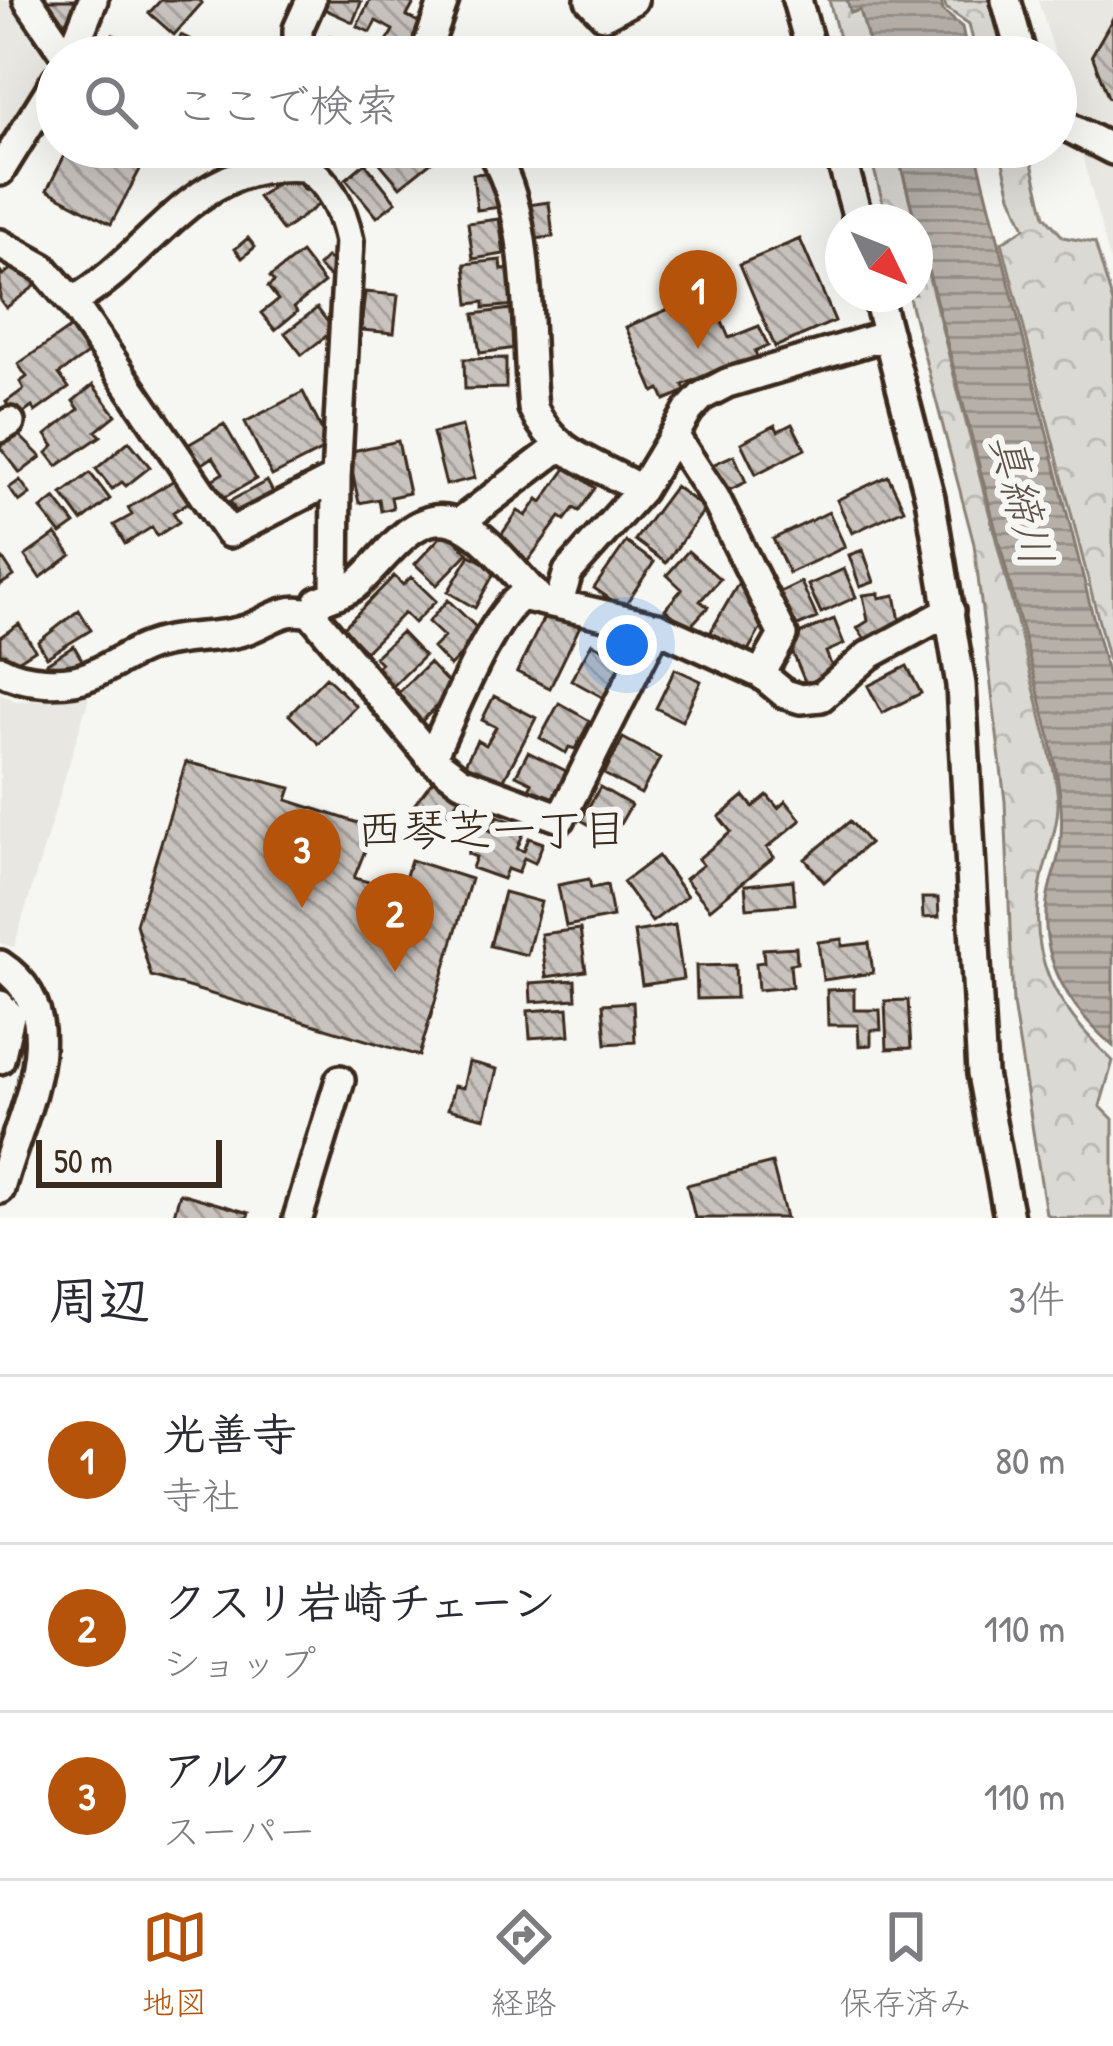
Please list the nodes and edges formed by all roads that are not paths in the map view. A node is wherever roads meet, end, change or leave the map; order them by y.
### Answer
1 (28, 0) edge
2 (94, 0) edge
3 (109, 0) edge
4 (310, 0) edge
5 (444, 0) edge
6 (590, 0) edge
7 (633, 0) edge
8 (797, 0) edge
9 (1006, 0) edge
10 (82, 30) junction
11 (53, 36) edge
12 (79, 36) edge
13 (298, 36) edge
14 (431, 36) edge
15 (807, 36) edge
16 (1016, 36) edge
17 (36, 113) edge
18 (1077, 132) edge
19 (1113, 150) edge
20 (261, 168) edge
21 (315, 168) edge
22 (505, 168) edge
23 (844, 168) edge
24 (0, 171) edge
25 (854, 204) edge
26 (0, 244) edge
27 (72, 302) junction
28 (882, 312) edge
29 (888, 335) junction
30 (675, 437) junction
31 (559, 447) junction
32 (336, 478) junction
33 (641, 490) junction
34 (459, 523) junction
35 (335, 594) junction
36 (549, 600) junction
37 (950, 611) junction
38 (311, 614) junction
39 (657, 626) junction
40 (0, 670) edge
41 (760, 674) junction
42 (431, 758) junction
43 (0, 964) edge
44 (0, 1004) edge
45 (0, 1059) edge
46 (340, 1080) dead end
47 (14, 1095) edge
48 (4, 1158) edge
49 (0, 1189) edge
50 (298, 1218) edge
51 (1010, 1218) edge

1 - 11 street
2 - 10 street
3 - 10 street
4 - 13 street
5 - 14 street
6 - 7 street
8 - 15 street
9 - 16 street
10 - 12 street
17 - 24 street
18 - 19 street
20 - 27 street
21 - 32 street
22 - 31 street
23 - 25 street
26 - 27 street
27 - 32 street
28 - 29 street
29 - 30 street
29 - 37 street
30 - 33 street
30 - 41 street
31 - 33 street
31 - 34 street
32 - 35 street
33 - 36 street
34 - 35 street
34 - 36 street
35 - 38 street
36 - 39 street
36 - 42 street
37 - 41 street
37 - 51 street
38 - 40 street
38 - 42 street
39 - 41 street
39 - 42 street
43 - 47 street
44 - 45 street
46 - 50 street
47 - 48 street
48 - 49 street

